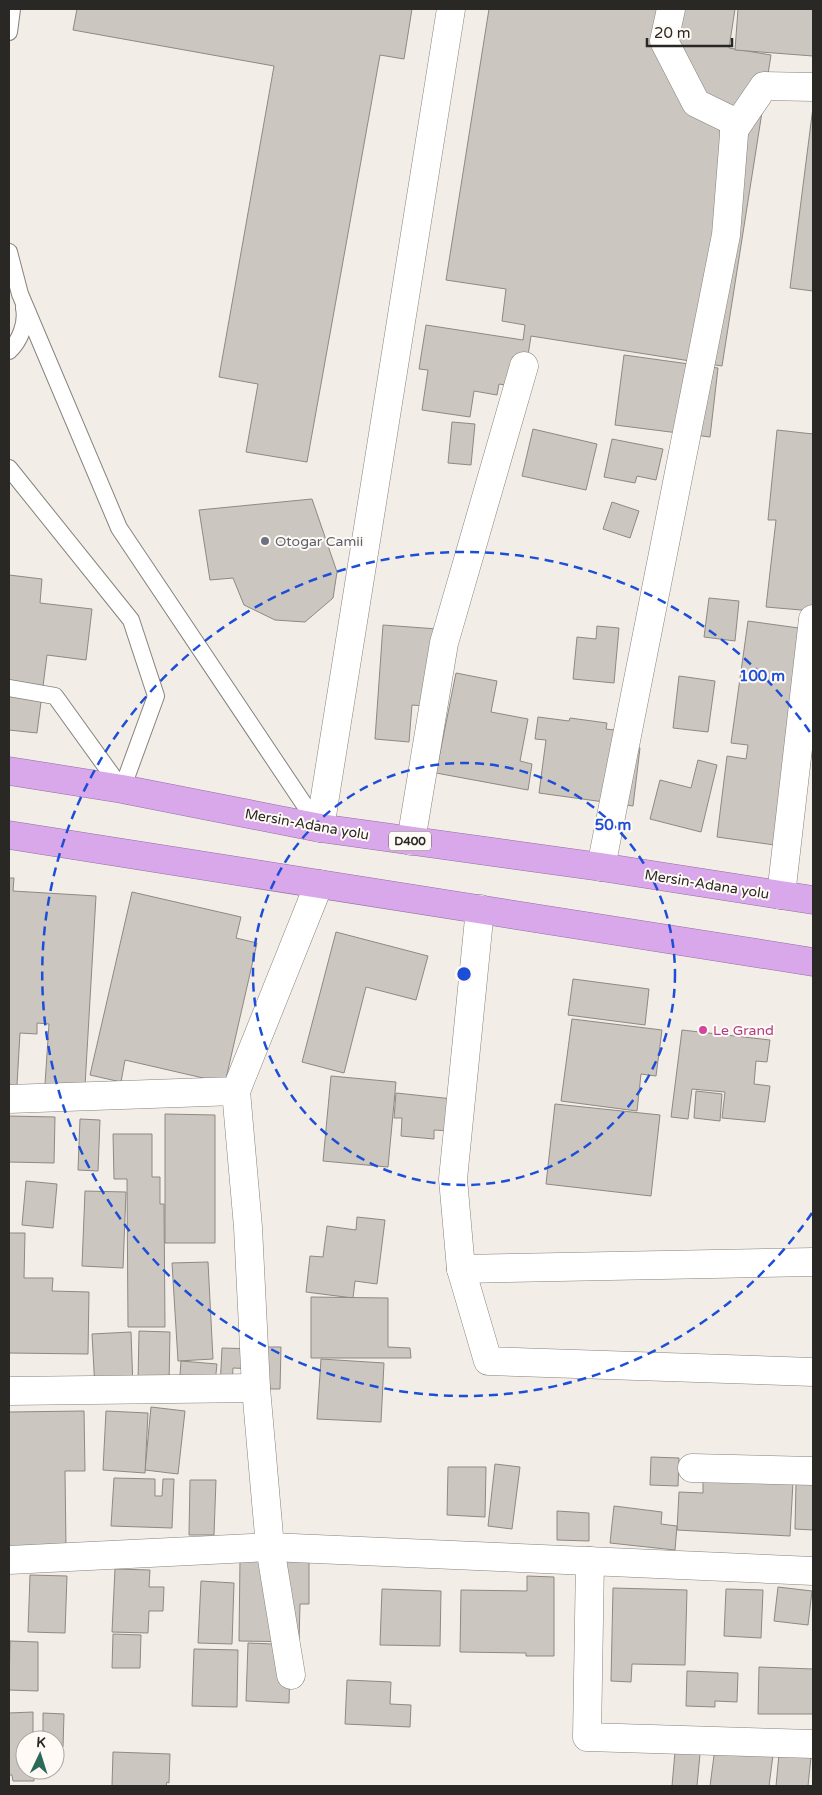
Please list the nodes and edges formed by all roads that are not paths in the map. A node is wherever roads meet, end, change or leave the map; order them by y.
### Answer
1 (12, 9) edge
2 (452, 9) edge
3 (671, 9) edge
4 (9, 32) edge
5 (813, 87) edge
6 (734, 130) junction
7 (9, 252) edge
8 (9, 277) edge
9 (20, 294) junction
10 (9, 351) edge
11 (524, 366) dead end
12 (9, 468) edge
13 (813, 619) edge
14 (9, 688) edge
15 (9, 771) edge
16 (122, 789) junction
17 (320, 828) junction
18 (9, 834) edge
19 (411, 841) junction
20 (601, 867) junction
21 (319, 884) junction
22 (781, 895) junction
23 (813, 900) edge
24 (480, 909) junction
25 (813, 962) edge
26 (236, 1091) junction
27 (9, 1100) edge
28 (813, 1262) edge
29 (461, 1269) junction
30 (813, 1372) edge
31 (256, 1388) junction
32 (9, 1391) edge
33 (692, 1468) dead end
34 (813, 1471) edge
35 (270, 1547) junction
36 (9, 1560) edge
37 (590, 1561) junction
38 (813, 1571) edge
39 (291, 1675) dead end
40 (813, 1744) edge

1 - 4 lane
2 - 17 street
3 - 6 street
5 - 6 street
6 - 20 street
7 - 9 lane
8 - 9 lane
9 - 10 lane
9 - 17 lane
11 - 19 street
12 - 16 lane
13 - 22 street
14 - 16 lane
15 - 16 highway, Mersin-Adana yolu / D400
16 - 17 highway, Mersin-Adana yolu / D400
17 - 19 highway, Mersin-Adana yolu / D400
18 - 21 highway
19 - 20 highway, Mersin-Adana yolu / D400
20 - 22 highway, Mersin-Adana yolu / D400
21 - 24 highway
21 - 26 street
22 - 23 highway, Mersin-Adana yolu / D400
24 - 25 highway
24 - 29 street
26 - 27 street
26 - 31 street
28 - 29 street
29 - 30 street
31 - 32 street
31 - 35 street
33 - 34 street
35 - 36 street
35 - 37 street
35 - 39 street
37 - 38 street
37 - 40 street

